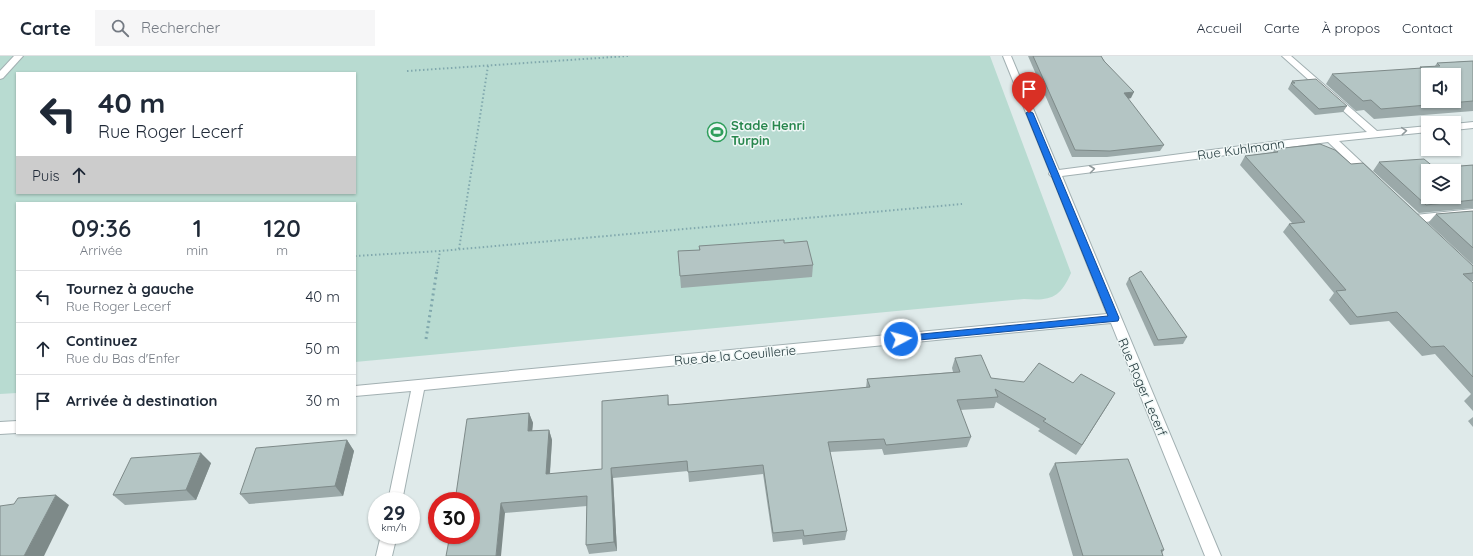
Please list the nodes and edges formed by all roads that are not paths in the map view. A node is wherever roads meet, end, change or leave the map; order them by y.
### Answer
1 (19, 56) edge
2 (1006, 56) edge
3 (1286, 56) edge
4 (0, 76) edge
5 (1473, 125) edge
6 (1461, 126) edge
7 (1421, 130) edge
8 (1375, 134) junction
9 (1330, 138) junction
10 (1054, 174) junction
11 (1377, 183) edge
12 (1473, 213) edge
13 (1427, 230) edge
14 (1114, 318) junction
15 (419, 384) junction
16 (356, 391) edge
17 (16, 426) edge
18 (0, 428) edge
19 (397, 492) edge
20 (386, 544) edge
21 (384, 556) edge
22 (1213, 556) edge

1 - 4 street
2 - 10 street, Rue Roger Lecerf
3 - 8 street
5 - 6 street
8 -> 7 street, Rue Kuhlmann
8 - 9 street, Rue Kuhlmann
10 -> 9 street, Rue Kuhlmann
9 - 11 street
10 - 14 street, Rue Roger Lecerf
12 - 13 street
14 - 15 street, Rue de la Coeuillerie
14 - 22 street, Rue Roger Lecerf
15 - 16 street, Rue de la Coeuillerie
15 - 19 street
17 - 18 street
20 - 21 street

